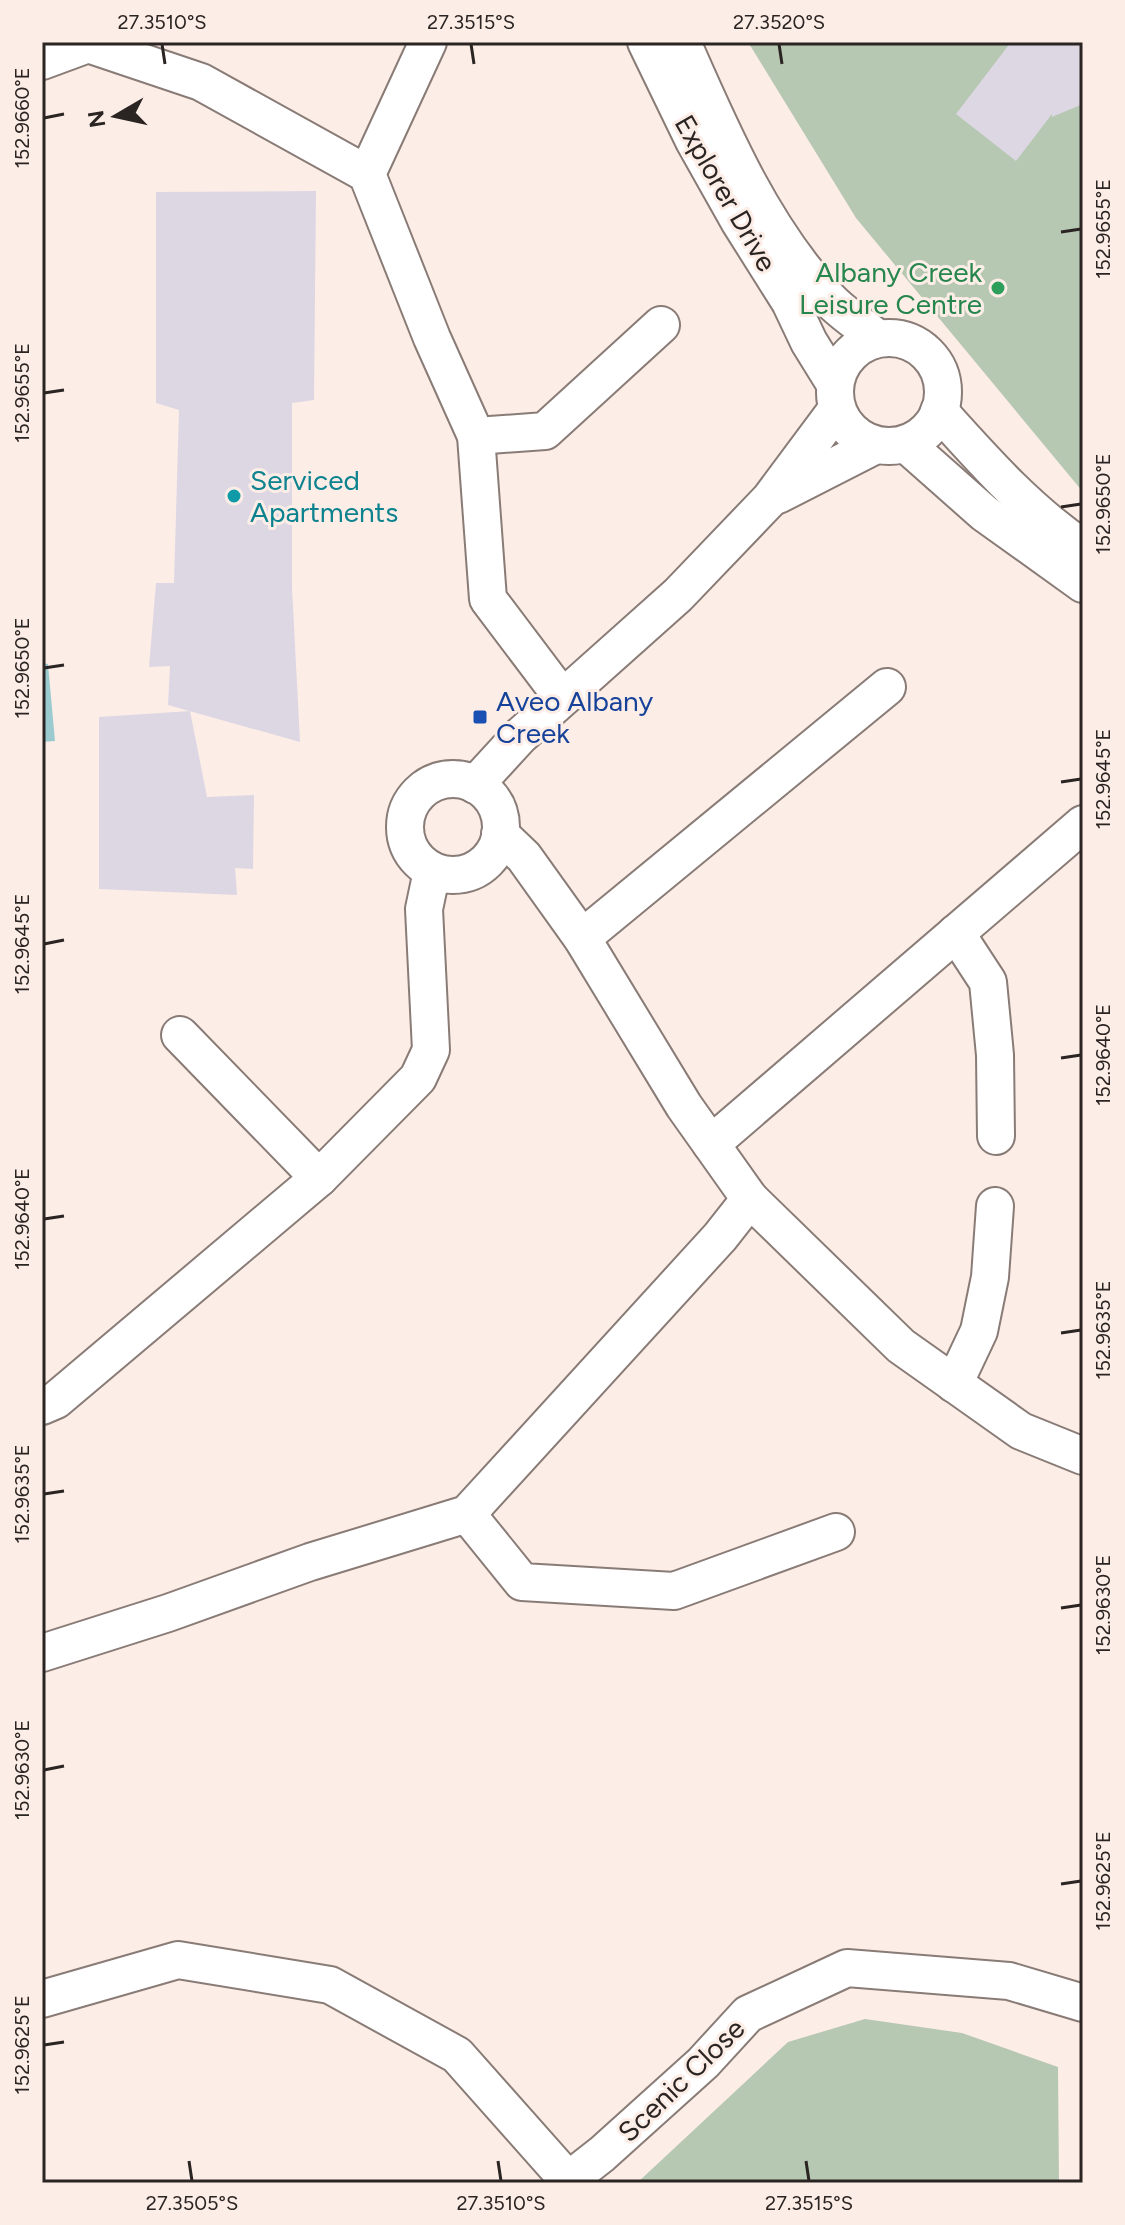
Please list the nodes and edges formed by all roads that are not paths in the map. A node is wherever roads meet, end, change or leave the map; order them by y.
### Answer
1 (428, 42) edge
2 (646, 42) edge
3 (682, 42) edge
4 (42, 61) edge
5 (367, 174) junction
6 (661, 325) dead end
7 (877, 338) junction
8 (836, 397) junction
9 (939, 411) junction
10 (476, 436) junction
11 (891, 444) junction
12 (770, 499) junction
13 (1083, 548) edge
14 (1083, 584) edge
15 (887, 687) dead end
16 (562, 697) junction
17 (475, 785) junction
18 (1083, 824) edge
19 (500, 834) junction
20 (432, 871) junction
21 (956, 933) junction
22 (582, 938) junction
23 (180, 1035) dead end
24 (996, 1136) dead end
25 (711, 1144) junction
26 (319, 1178) junction
27 (750, 1199) junction
28 (995, 1206) dead end
29 (954, 1384) junction
30 (42, 1406) edge
31 (1083, 1456) edge
32 (467, 1514) junction
33 (836, 1532) dead end
34 (42, 1653) edge
35 (42, 1999) edge
36 (1083, 2003) edge
37 (567, 2182) edge

1 - 5 street
2 - 8 street, Explorer Drive
3 - 7 street, Explorer Drive
4 - 5 street
5 - 10 street
6 - 10 street
7 - 8 street
7 - 9 street
8 - 11 street
8 - 12 street
9 - 11 street
9 - 13 street
10 - 16 street
11 - 12 street
11 - 14 street
12 - 16 street
15 - 22 street
16 - 17 street
17 - 19 street
17 - 20 street
18 - 21 street
19 - 20 street
19 - 22 street
20 - 26 street
21 - 24 street
21 - 25 street
22 - 25 street
23 - 26 street
25 - 27 street
26 - 30 street
27 - 29 street
27 - 32 street
28 - 29 street
29 - 31 street
32 - 33 street
32 - 34 street
35 - 37 street
36 - 37 street, Scenic Close

